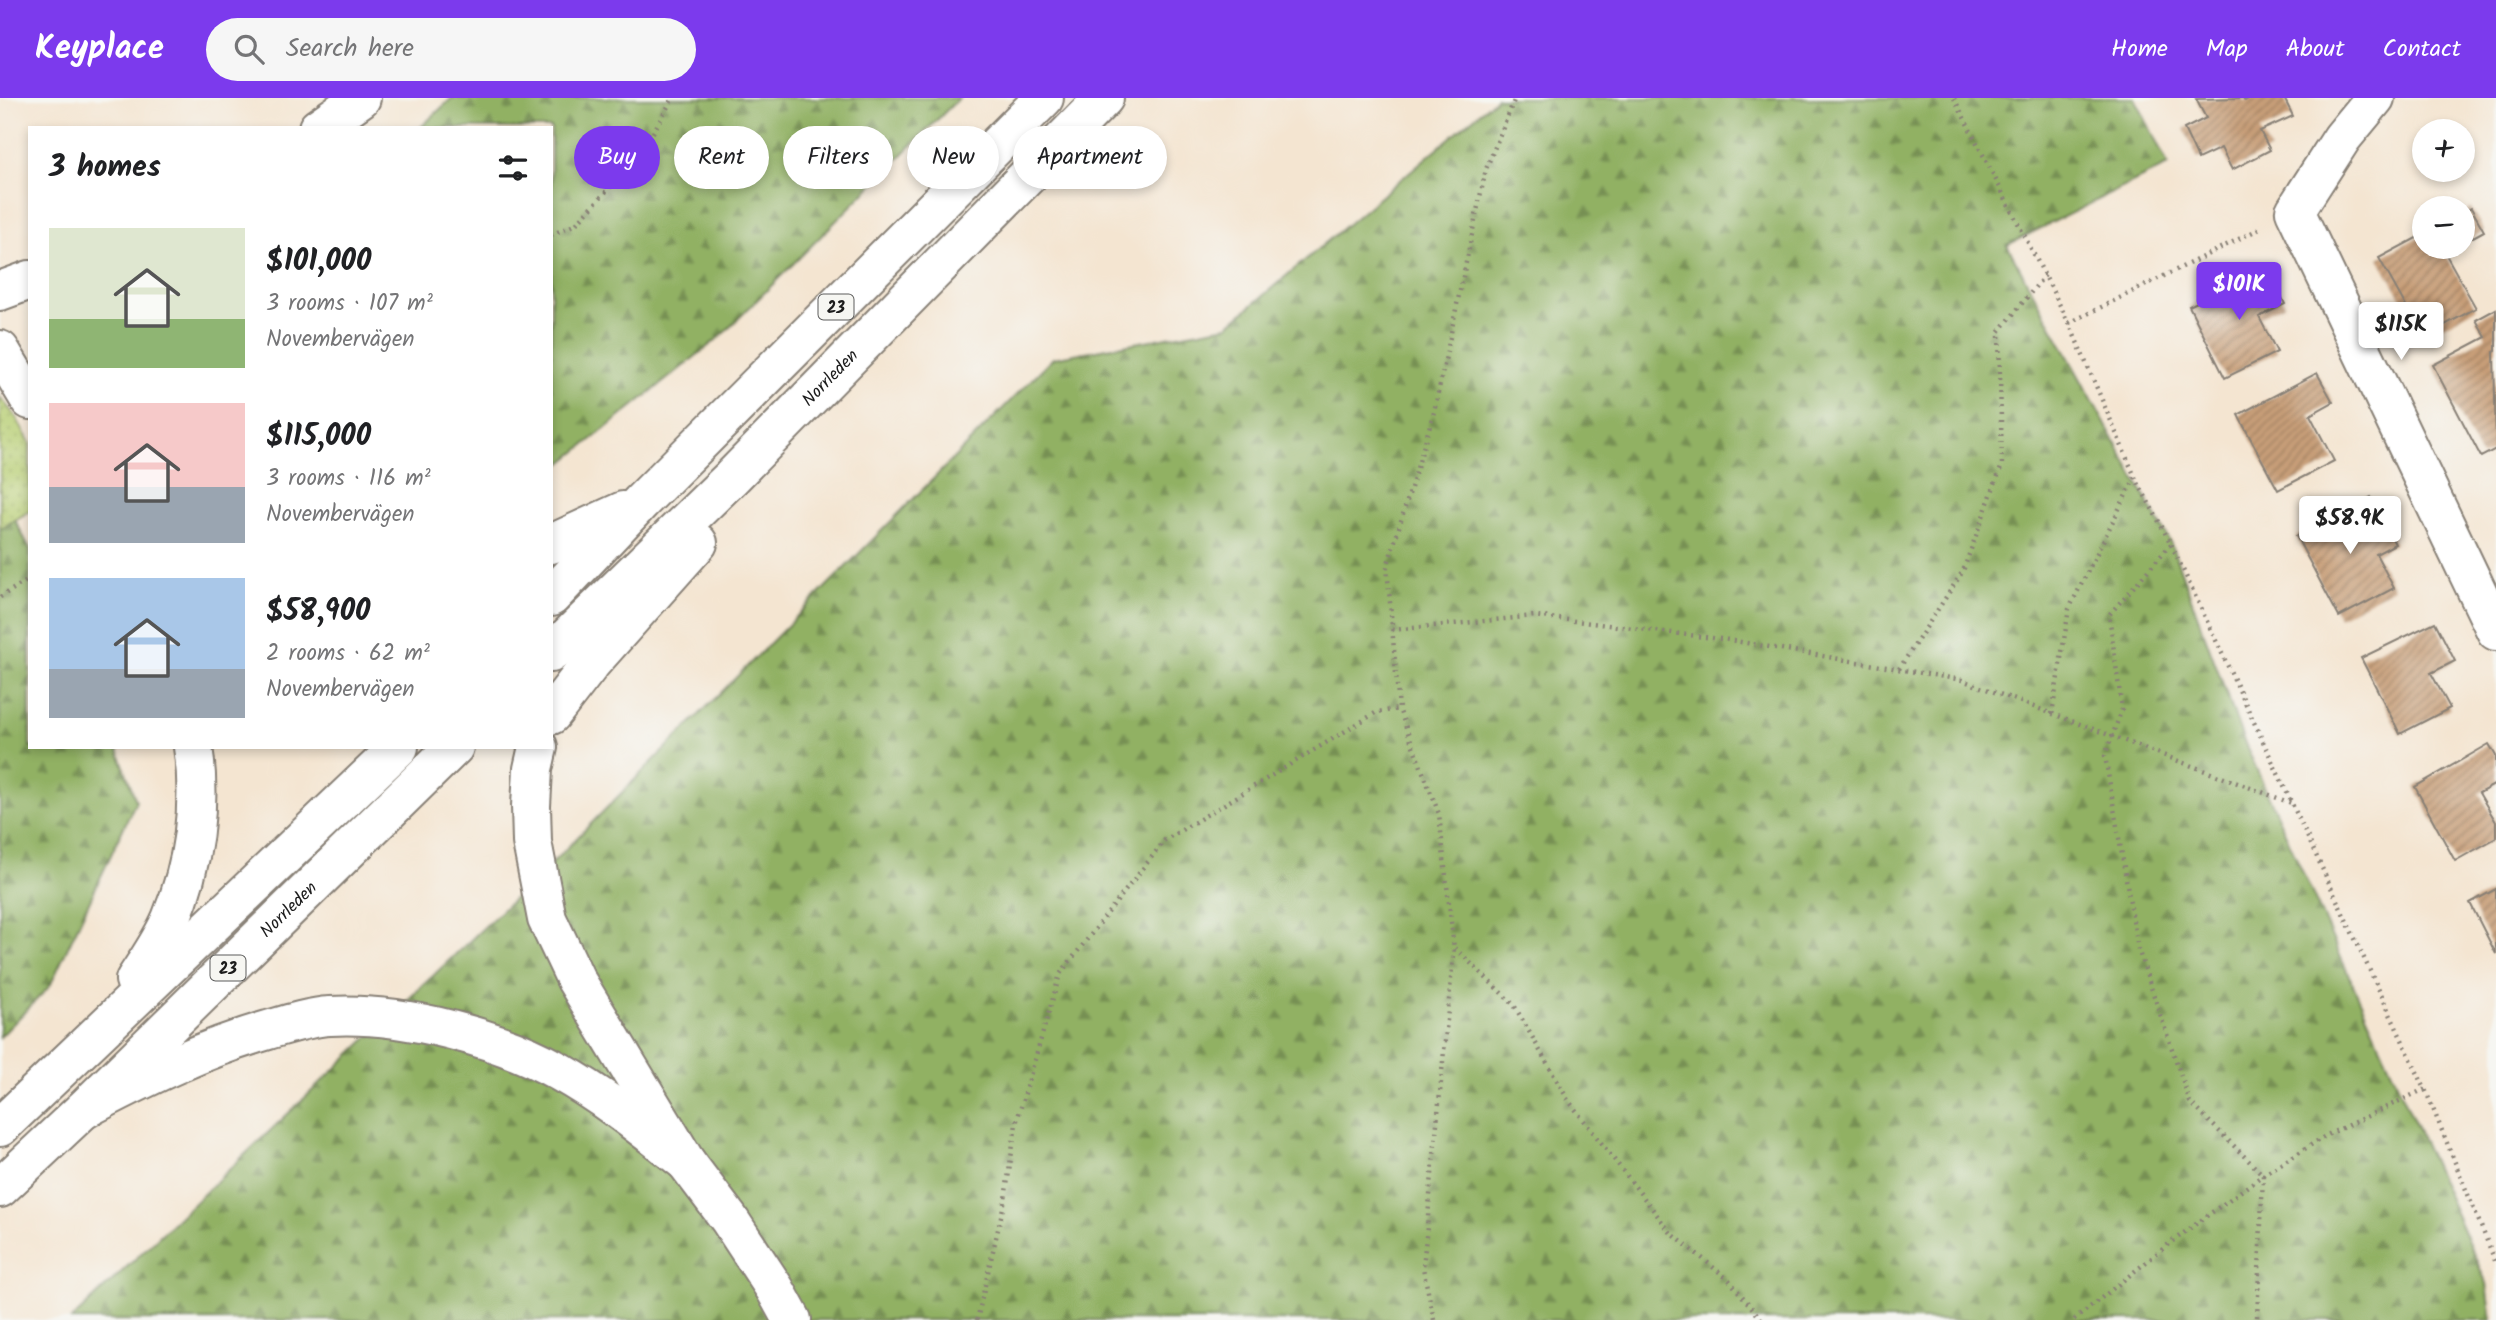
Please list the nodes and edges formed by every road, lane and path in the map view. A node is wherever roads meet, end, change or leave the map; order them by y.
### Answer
1 (361, 98) edge
2 (673, 98) edge
3 (1044, 98) edge
4 (1104, 98) edge
5 (1515, 98) edge
6 (1954, 98) edge
7 (2375, 98) edge
8 (321, 126) edge
9 (2295, 211) junction
10 (553, 233) edge
11 (2045, 275) junction
12 (28, 281) edge
13 (0, 291) edge
14 (2068, 323) junction
15 (0, 350) edge
16 (28, 397) edge
17 (2135, 477) junction
18 (732, 478) junction
19 (641, 502) junction
20 (553, 543) edge
21 (2171, 544) junction
22 (28, 580) edge
23 (553, 595) edge
24 (0, 597) edge
25 (1392, 630) junction
26 (2496, 631) edge
27 (553, 651) edge
28 (1899, 669) junction
29 (1399, 709) junction
30 (553, 712) edge
31 (2052, 714) junction
32 (2111, 736) junction
33 (193, 749) edge
34 (397, 749) edge
35 (452, 749) edge
36 (538, 749) edge
37 (2292, 804) junction
38 (1454, 948) junction
39 (106, 1025) junction
40 (2425, 1089) junction
41 (83, 1110) junction
42 (0, 1127) edge
43 (686, 1161) junction
44 (2263, 1175) junction
45 (0, 1188) edge
46 (2496, 1263) edge
47 (792, 1320) edge
48 (977, 1320) edge
49 (1434, 1320) edge
50 (1762, 1320) edge
51 (2074, 1320) edge
52 (2257, 1320) edge

1 - 8 main road
2 - 10 path
3 - 19 main road, 23
4 - 18 main road, Norrleden / 23
5 - 25 path
6 - 11 path
7 - 9 main road
9 - 14 path
9 - 26 main road
11 - 14 path
11 - 28 path
12 - 13 main road
14 - 17 path
15 - 16 main road
17 - 21 path
17 - 31 path
18 - 27 main road, Norrleden / 23
18 - 30 main road
19 - 20 main road
19 - 23 main road, 23
21 - 32 path
21 - 37 path
22 - 24 path
25 - 28 path
25 - 29 path
28 - 31 path
29 - 38 path
29 - 48 path
31 - 32 path
32 - 37 path
32 - 44 path
33 - 39 main road
34 - 39 main road, 23
35 - 41 main road, Norrleden / 23
36 - 43 main road
37 - 40 path
38 - 49 path
38 - 50 path
39 - 42 main road, 23
40 - 44 path
40 - 46 path
41 - 43 main road
41 - 45 main road, Norrleden / 23
43 - 47 main road
44 - 51 path
44 - 52 path

